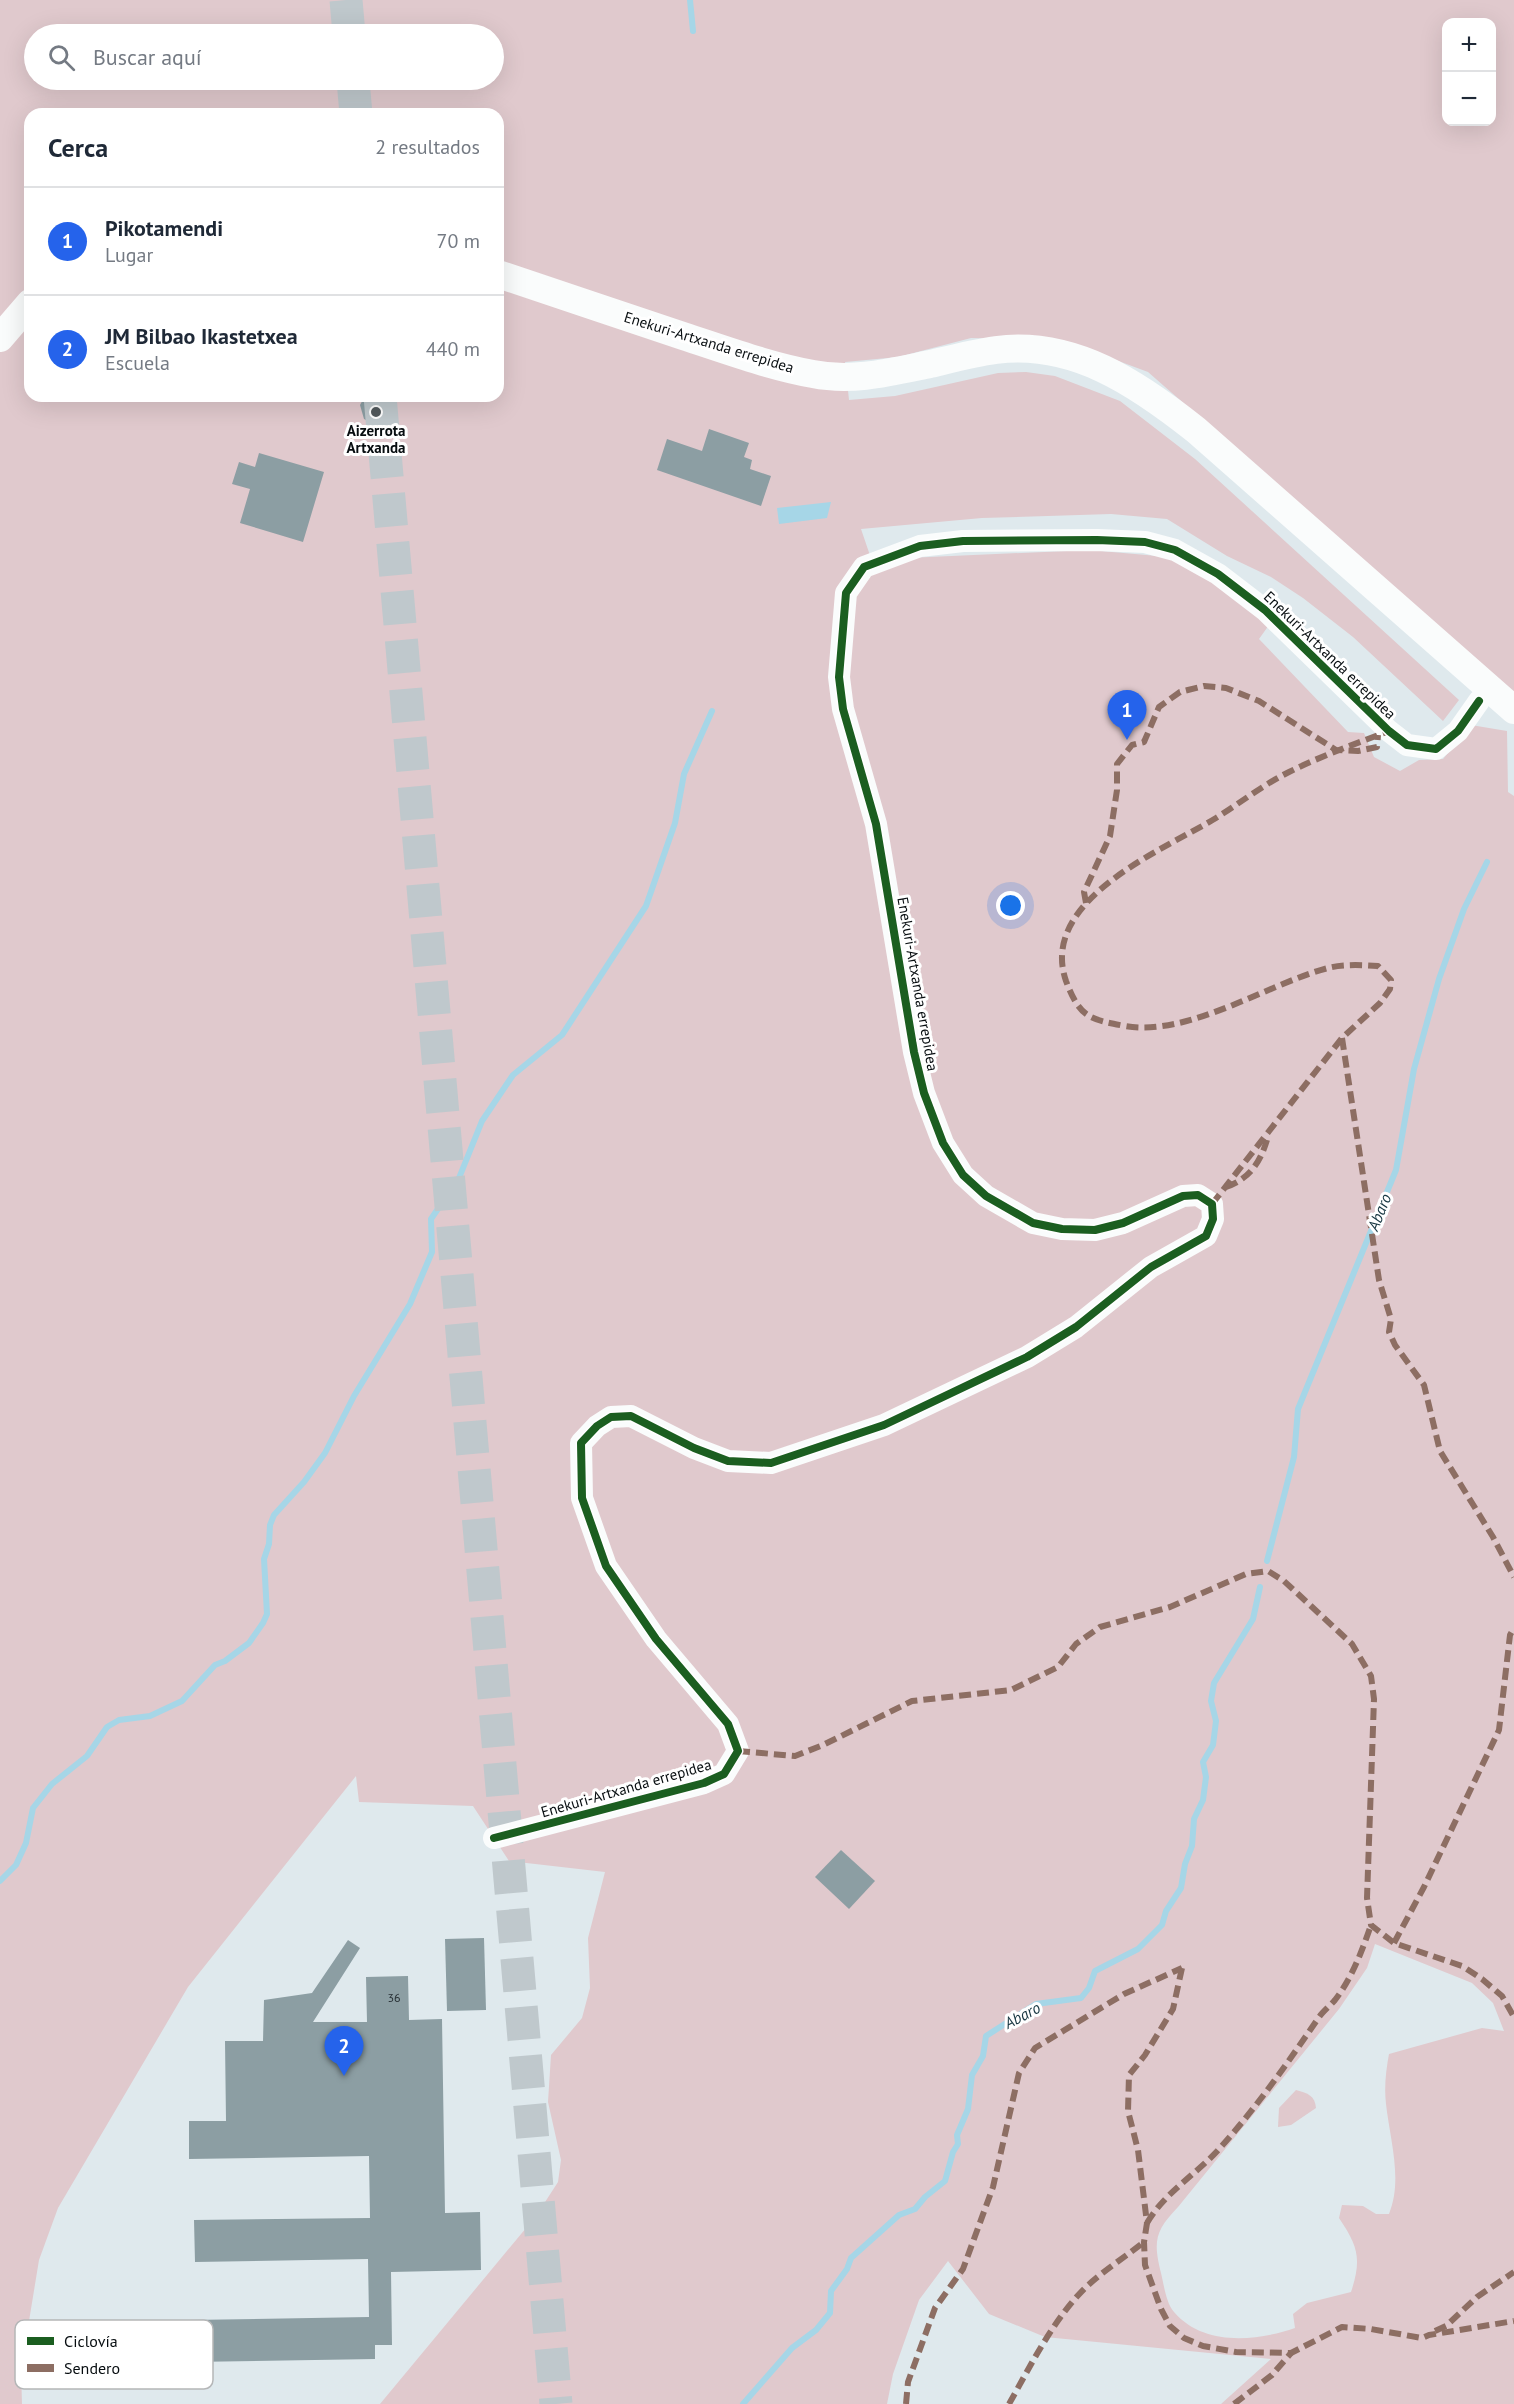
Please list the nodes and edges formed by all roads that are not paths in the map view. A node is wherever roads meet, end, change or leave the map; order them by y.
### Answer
1 (504, 276) edge
2 (24, 310) edge
3 (0, 338) edge
4 (1479, 702) dead end
5 (1514, 711) edge
6 (494, 1838) dead end

1 - 5 street, Enekuri-Artxanda errepidea
2 - 3 street
4 - 6 street, Enekuri-Artxanda errepidea

